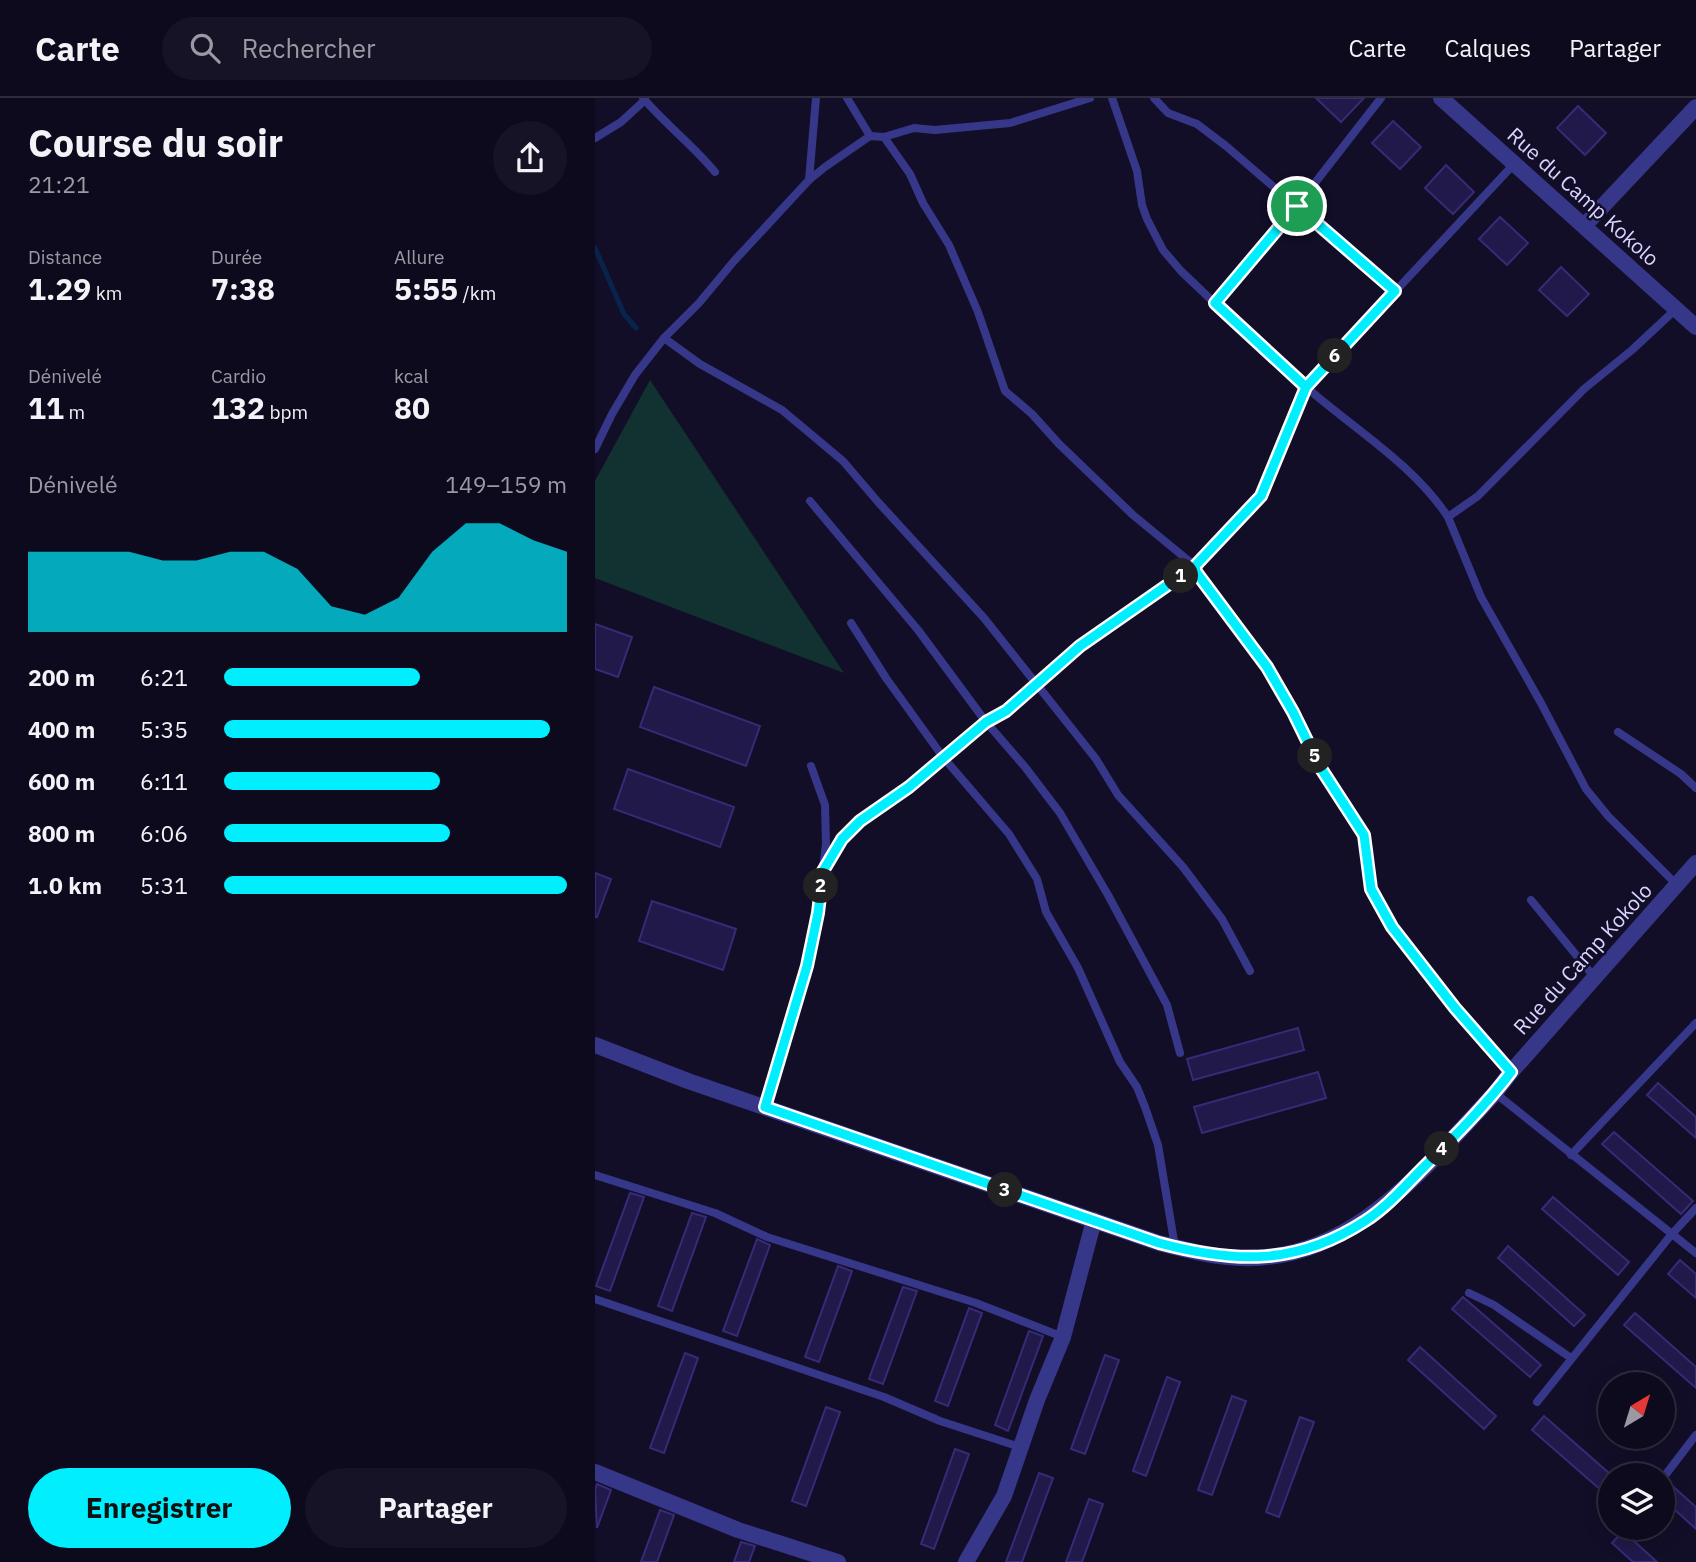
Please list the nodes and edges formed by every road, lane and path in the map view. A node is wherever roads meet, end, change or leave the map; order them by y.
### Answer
1 (816, 98) edge
2 (847, 98) edge
3 (1090, 98) edge
4 (1112, 98) edge
5 (1154, 98) edge
6 (1381, 98) edge
7 (1441, 98) edge
8 (644, 99) edge
9 (1696, 107) edge
10 (870, 136) junction
11 (884, 137) junction
12 (595, 138) edge
13 (1514, 164) junction
14 (715, 172) dead end
15 (809, 180) junction
16 (1297, 206) junction
17 (1584, 226) junction
18 (1395, 291) junction
19 (1215, 303) junction
20 (1676, 309) junction
21 (1696, 327) edge
22 (664, 338) junction
23 (1306, 387) junction
24 (595, 449) edge
25 (810, 501) dead end
26 (1448, 517) junction
27 (1195, 566) junction
28 (851, 623) dead end
29 (1034, 684) junction
30 (986, 722) junction
31 (1618, 732) dead end
32 (943, 757) junction
33 (811, 766) dead end
34 (1696, 788) edge
35 (1696, 863) edge
36 (823, 871) junction
37 (1677, 885) junction
38 (1531, 900) dead end
39 (1250, 971) dead end
40 (1595, 978) junction
41 (1696, 1023) edge
42 (595, 1045) edge
43 (1180, 1053) dead end
44 (1511, 1072) junction
45 (1495, 1093) junction
46 (765, 1107) junction
47 (1571, 1155) junction
48 (595, 1175) edge
49 (1696, 1208) edge
50 (1094, 1220) junction
51 (1671, 1235) junction
52 (1175, 1247) junction
53 (1696, 1253) edge
54 (1469, 1293) dead end
55 (595, 1299) edge
56 (1063, 1337) junction
57 (1571, 1358) junction
58 (1537, 1402) dead end
59 (1696, 1435) edge
60 (1020, 1447) junction
61 (1675, 1463) edge
62 (595, 1472) edge
63 (838, 1562) edge
64 (966, 1562) edge

1 - 15 lane
2 - 10 lane
3 - 11 lane
4 - 19 lane
5 - 16 lane
6 - 16 lane
7 - 13 street, Rue du Camp Kokolo
8 - 12 lane
8 - 14 lane
9 - 17 street
10 - 11 lane
10 - 15 lane
11 - 27 lane
13 - 17 street, Rue du Camp Kokolo
13 - 18 lane
15 - 22 lane
16 - 18 lane
16 - 19 lane
17 - 20 street, Rue du Camp Kokolo
18 - 23 lane
19 - 23 lane
20 - 21 street, Rue du Camp Kokolo
20 - 26 lane
22 - 24 lane
22 - 29 lane
23 - 26 lane
23 - 27 lane
25 - 30 lane
26 - 37 lane
27 - 29 lane
27 - 44 lane
28 - 32 lane
29 - 30 lane
29 - 39 lane
30 - 32 lane
30 - 43 lane
31 - 34 lane
32 - 36 lane
32 - 52 lane
33 - 36 lane
35 - 37 street, Rue du Camp Kokolo
36 - 46 lane
37 - 40 street, Rue du Camp Kokolo
38 - 40 lane
40 - 44 street, Rue du Camp Kokolo
41 - 47 lane
42 - 46 street, Rue du Camp Kokolo
44 - 45 street, Rue du Camp Kokolo
45 - 47 lane
45 - 52 street, Rue du Camp Kokolo
46 - 50 street, Rue du Camp Kokolo
47 - 51 lane
48 - 56 lane
49 - 51 lane
50 - 52 street, Rue du Camp Kokolo
50 - 56 street
51 - 53 lane
51 - 57 lane
54 - 57 lane
55 - 60 lane
56 - 60 street
57 - 58 lane
59 - 61 lane
60 - 64 street
62 - 63 street

